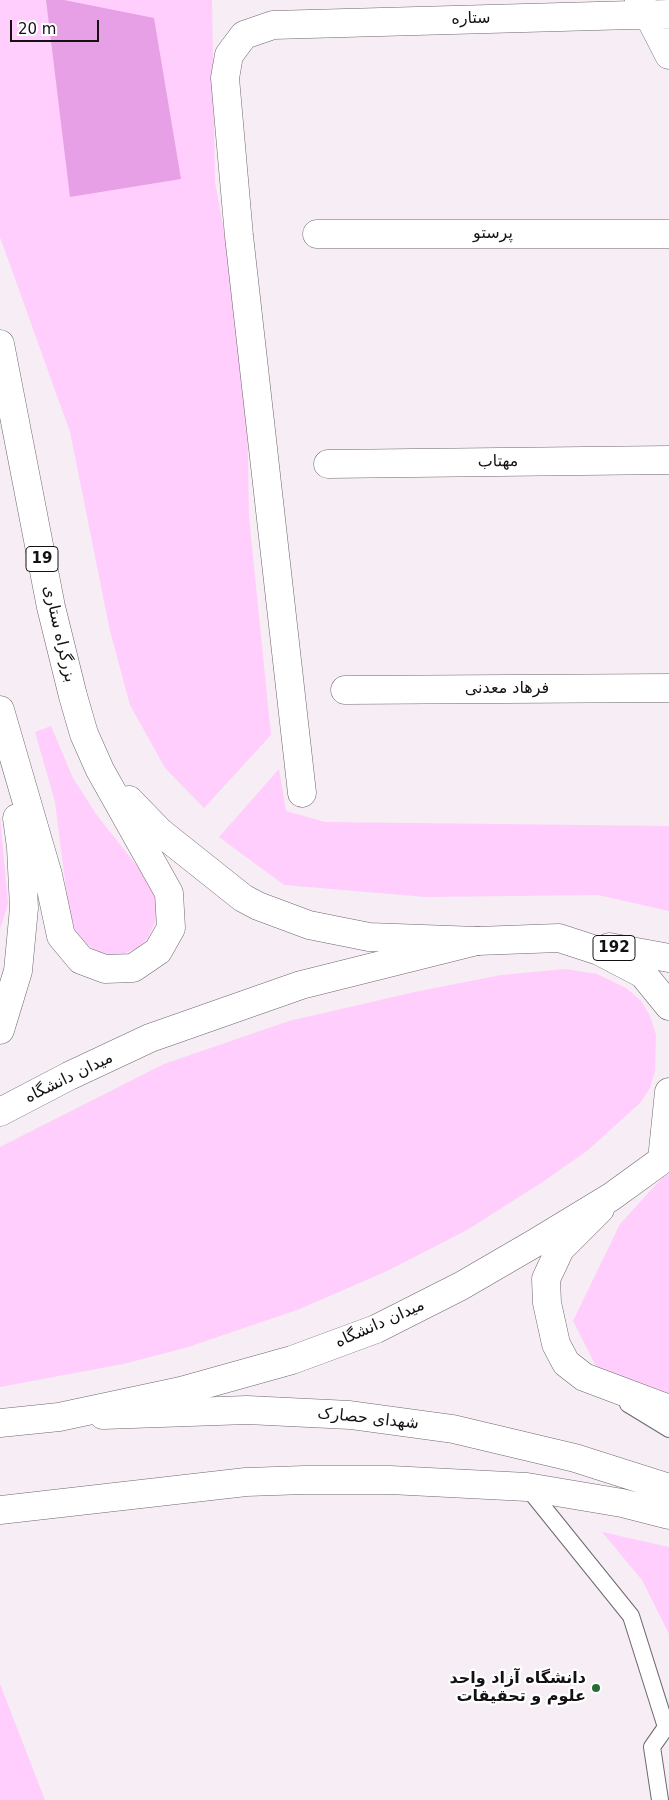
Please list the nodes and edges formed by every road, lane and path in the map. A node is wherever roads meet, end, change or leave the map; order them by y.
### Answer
1 (652, 10) edge
2 (669, 55) edge
3 (317, 234) dead end
4 (669, 234) edge
5 (0, 344) edge
6 (669, 460) edge
7 (328, 464) dead end
8 (669, 688) edge
9 (345, 690) dead end
10 (3, 722) edge
11 (100, 770) junction
12 (302, 793) dead end
13 (559, 938) junction
14 (477, 941) junction
15 (669, 958) edge
16 (669, 1006) edge
17 (0, 1030) edge
18 (669, 1092) edge
19 (0, 1112) edge
20 (666, 1157) edge
21 (611, 1197) junction
22 (584, 1377) junction
23 (669, 1409) edge
24 (59, 1417) junction
25 (0, 1423) edge
26 (669, 1429) edge
27 (527, 1487) junction
28 (669, 1488) edge
29 (0, 1510) edge
30 (669, 1515) edge
31 (668, 1726) edge
32 (660, 1800) edge

1 - 2 main road
1 - 12 main road, ستاره
3 - 4 main road, پرستو
5 - 11 main road, بزرگراه ستاری / 19
6 - 7 main road, مهتاب
8 - 9 main road, فرهاد معدنی
10 - 11 main road, بزرگراه ستاری / 19
10 - 17 main road
11 - 14 main road
13 - 14 main road, میدان دانشگاه
13 - 15 main road, 192
13 - 16 main road, میدان دانشگاه
14 - 19 main road, میدان دانشگاه
18 - 20 main road, میدان دانشگاه
20 - 21 main road, میدان دانشگاه
21 - 22 main road
21 - 24 main road, میدان دانشگاه
22 - 23 main road
22 - 26 lane
24 - 25 main road, میدان دانشگاه
24 - 28 main road, شهدای حصارک
27 - 29 main road
27 - 30 main road
27 - 31 lane
31 - 32 lane

